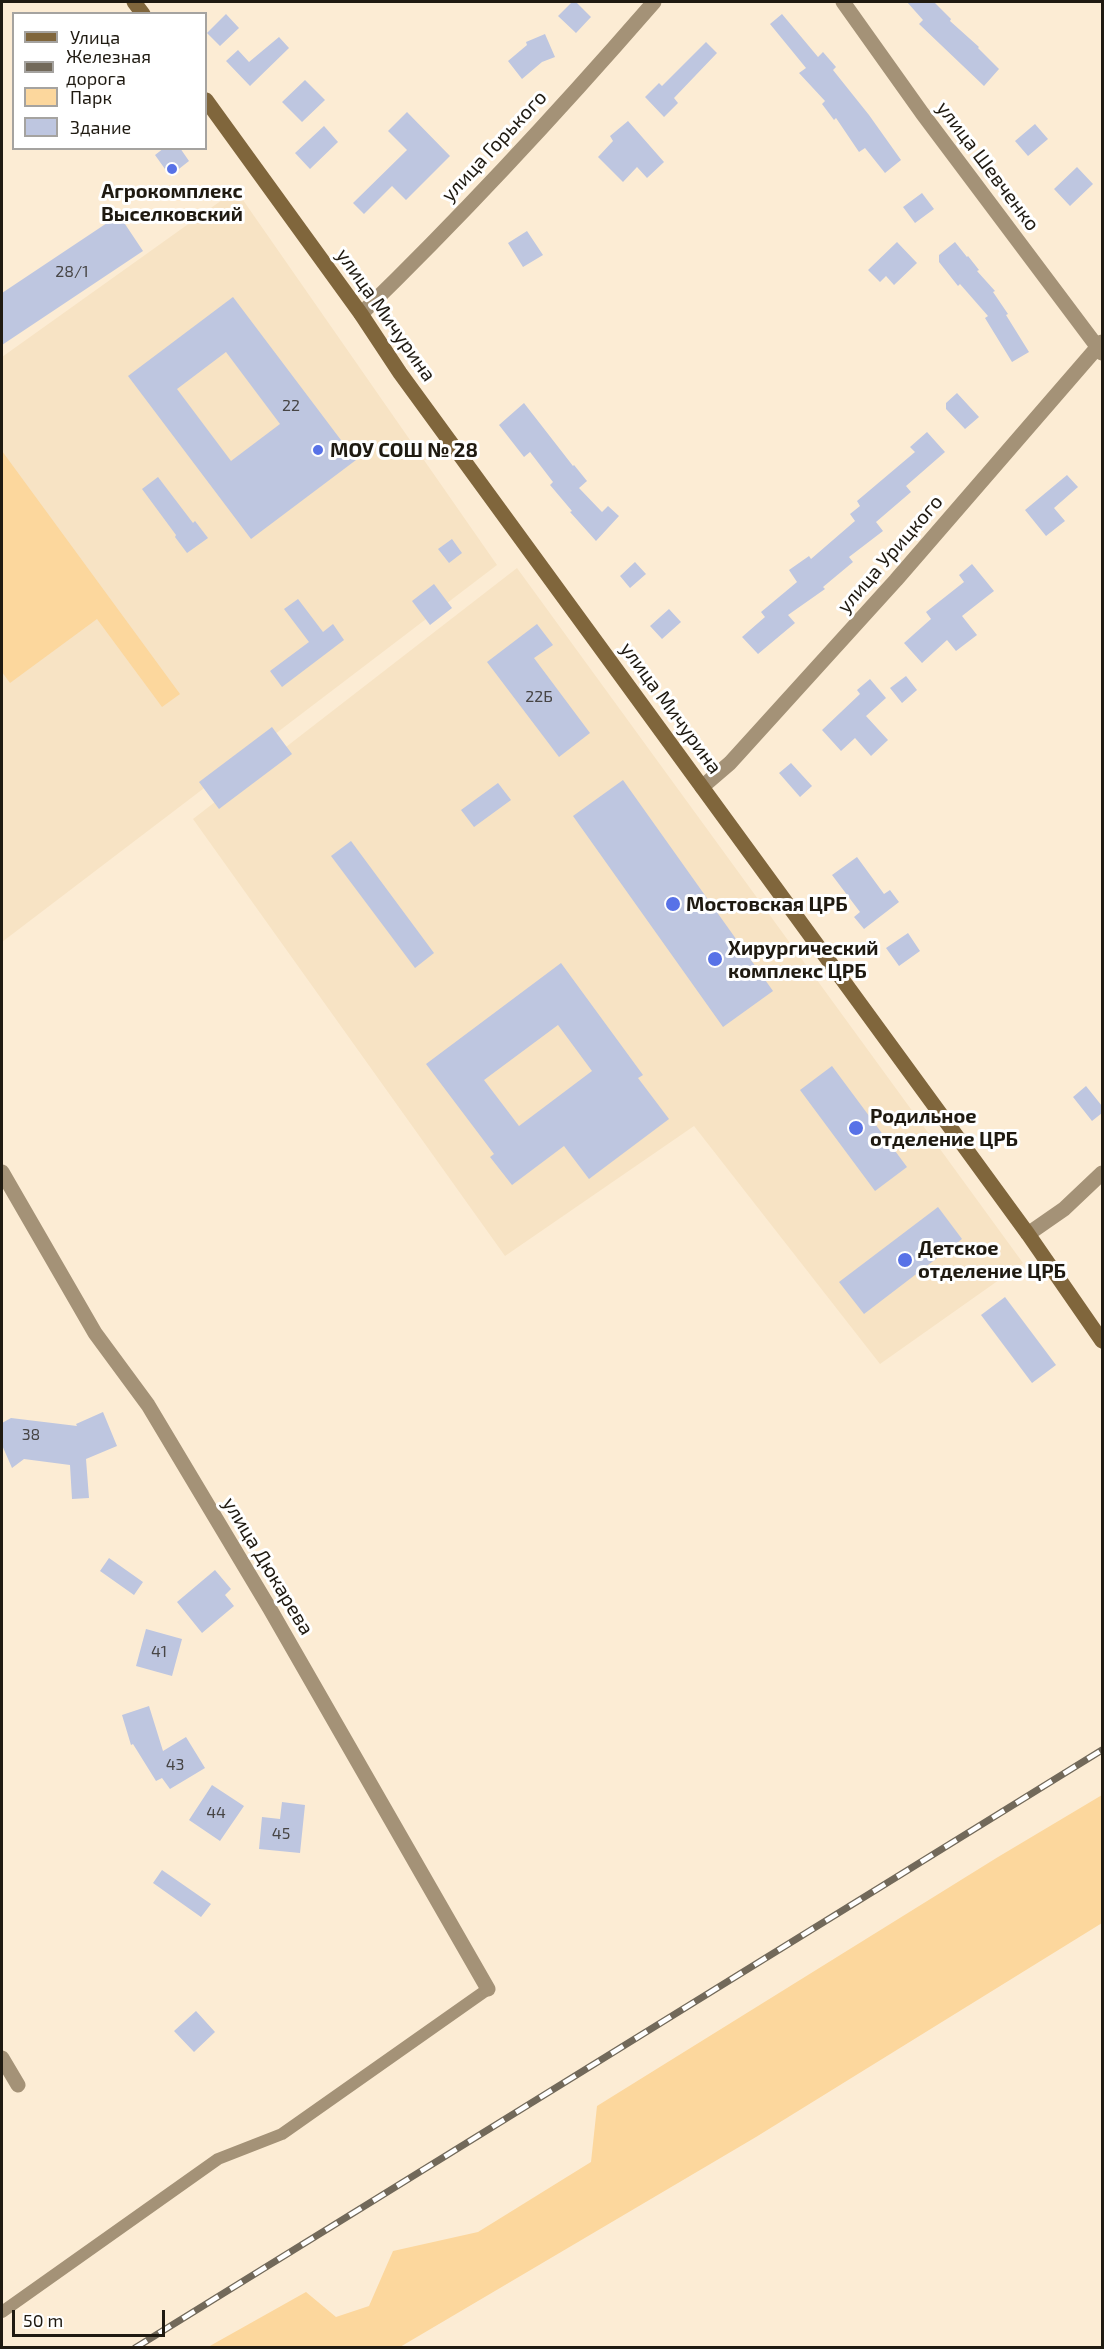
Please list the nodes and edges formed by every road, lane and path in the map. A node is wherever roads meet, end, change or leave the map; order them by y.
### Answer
1 (654, 2) edge
2 (843, 2) edge
3 (207, 101) edge
4 (361, 315) junction
5 (1101, 348) edge
6 (702, 787) junction
7 (2, 1172) edge
8 (1102, 1173) edge
9 (1028, 1234) junction
10 (1102, 1341) edge
11 (488, 1989) joint
12 (2, 2058) edge
13 (18, 2085) dead end
14 (2, 2312) edge

1 - 4 street, улица Горького
2 - 5 street, улица Шевченко
3 - 4 street, улица Мичурина
4 - 6 street, улица Мичурина
5 - 6 street, улица Урицкого
6 - 9 street, улица Мичурина
7 - 11 street, улица Дюкарева
8 - 9 street
9 - 10 street, улица Мичурина
11 - 14 lane
12 - 13 street

